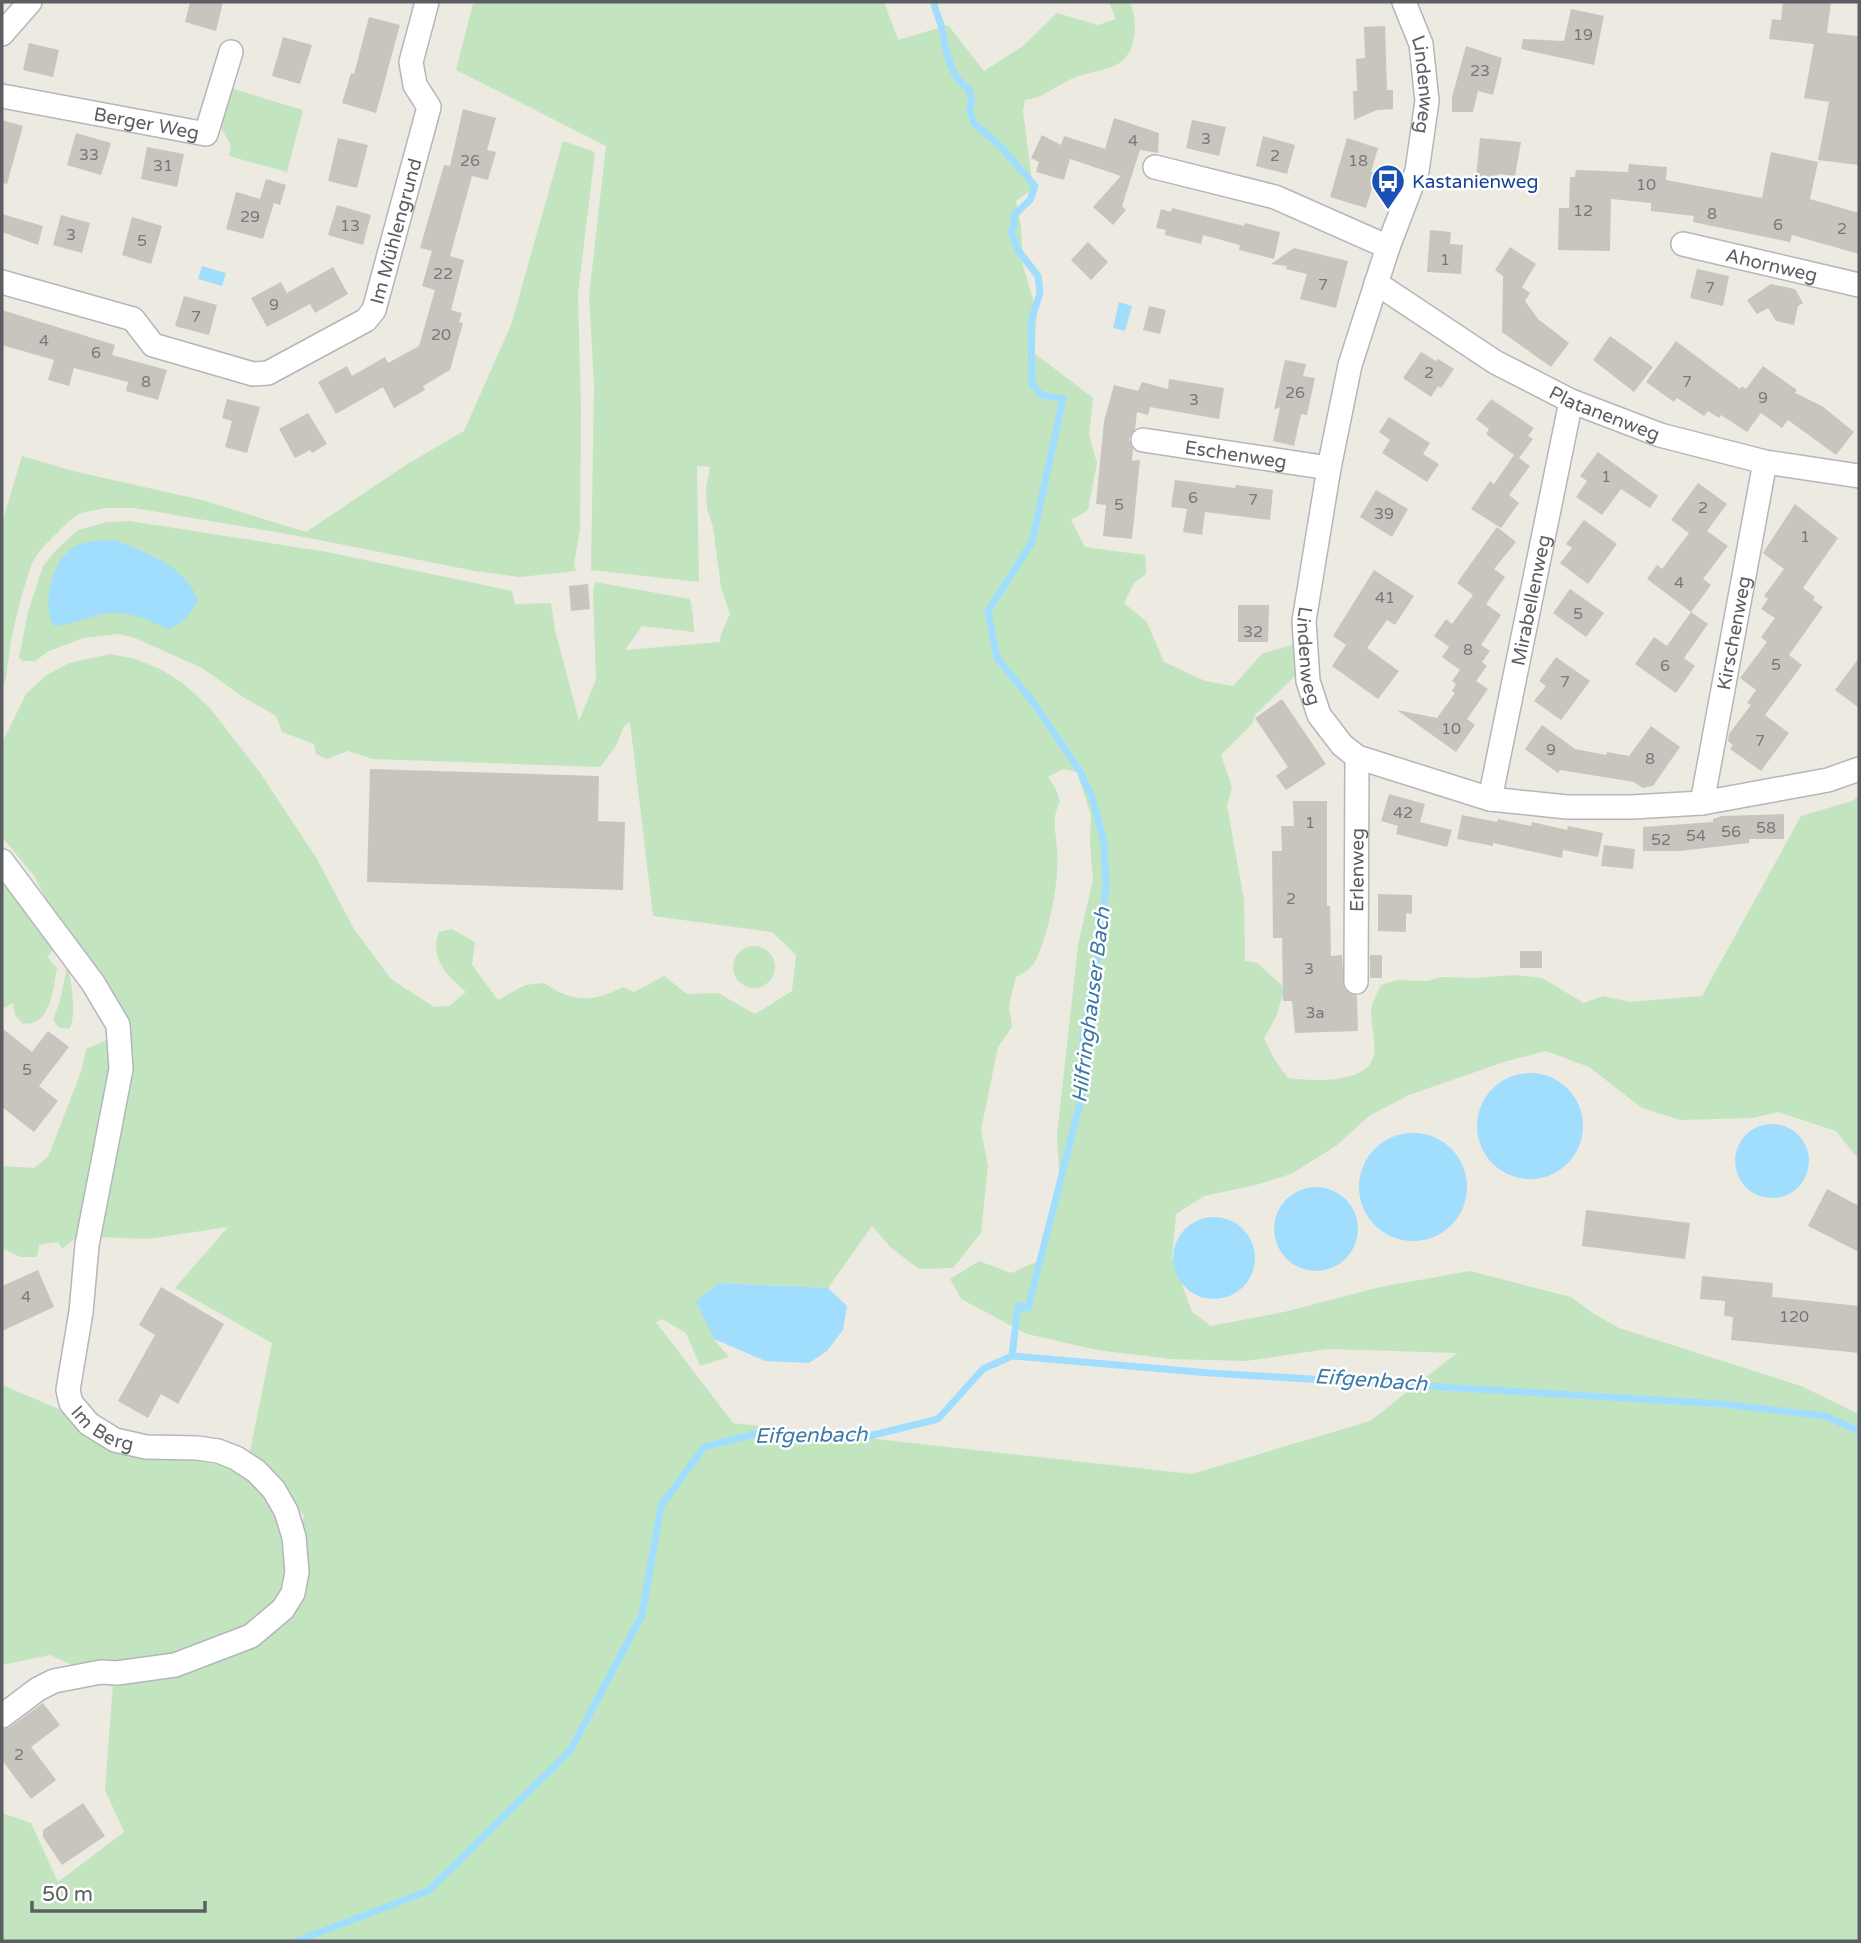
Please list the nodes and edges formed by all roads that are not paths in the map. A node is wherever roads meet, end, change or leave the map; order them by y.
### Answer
1 (30, 2) edge
2 (427, 2) edge
3 (1404, 2) edge
4 (2, 34) edge
5 (231, 52) dead end
6 (2, 96) edge
7 (1155, 167) dead end
8 (1684, 244) dead end
9 (1388, 247) junction
10 (2, 282) edge
11 (1377, 283) junction
12 (1859, 285) edge
13 (1570, 401) junction
14 (1143, 440) dead end
15 (1765, 462) junction
16 (1329, 468) junction
17 (1859, 476) edge
18 (1357, 757) junction
19 (1859, 769) edge
20 (1490, 799) junction
21 (1702, 803) junction
22 (2, 862) edge
23 (1356, 982) dead end
24 (2, 1716) edge

1 - 4 street
2 - 10 street, Im Mühlengrund
3 - 9 street, Lindenweg
5 - 6 street, Berger Weg
7 - 9 street
8 - 12 street, Ahornweg
9 - 11 street, Lindenweg
11 - 13 street, Platanenweg
11 - 16 street, Lindenweg
13 - 15 street, Platanenweg
13 - 20 street, Mirabellenweg
14 - 16 street, Eschenweg
15 - 17 street, Platanenweg
15 - 21 street, Kirschenweg
16 - 18 street, Lindenweg
18 - 20 street, Lindenweg
18 - 23 street, Erlenweg
19 - 21 street, Lindenweg
20 - 21 street, Lindenweg
22 - 24 street, Im Berg

